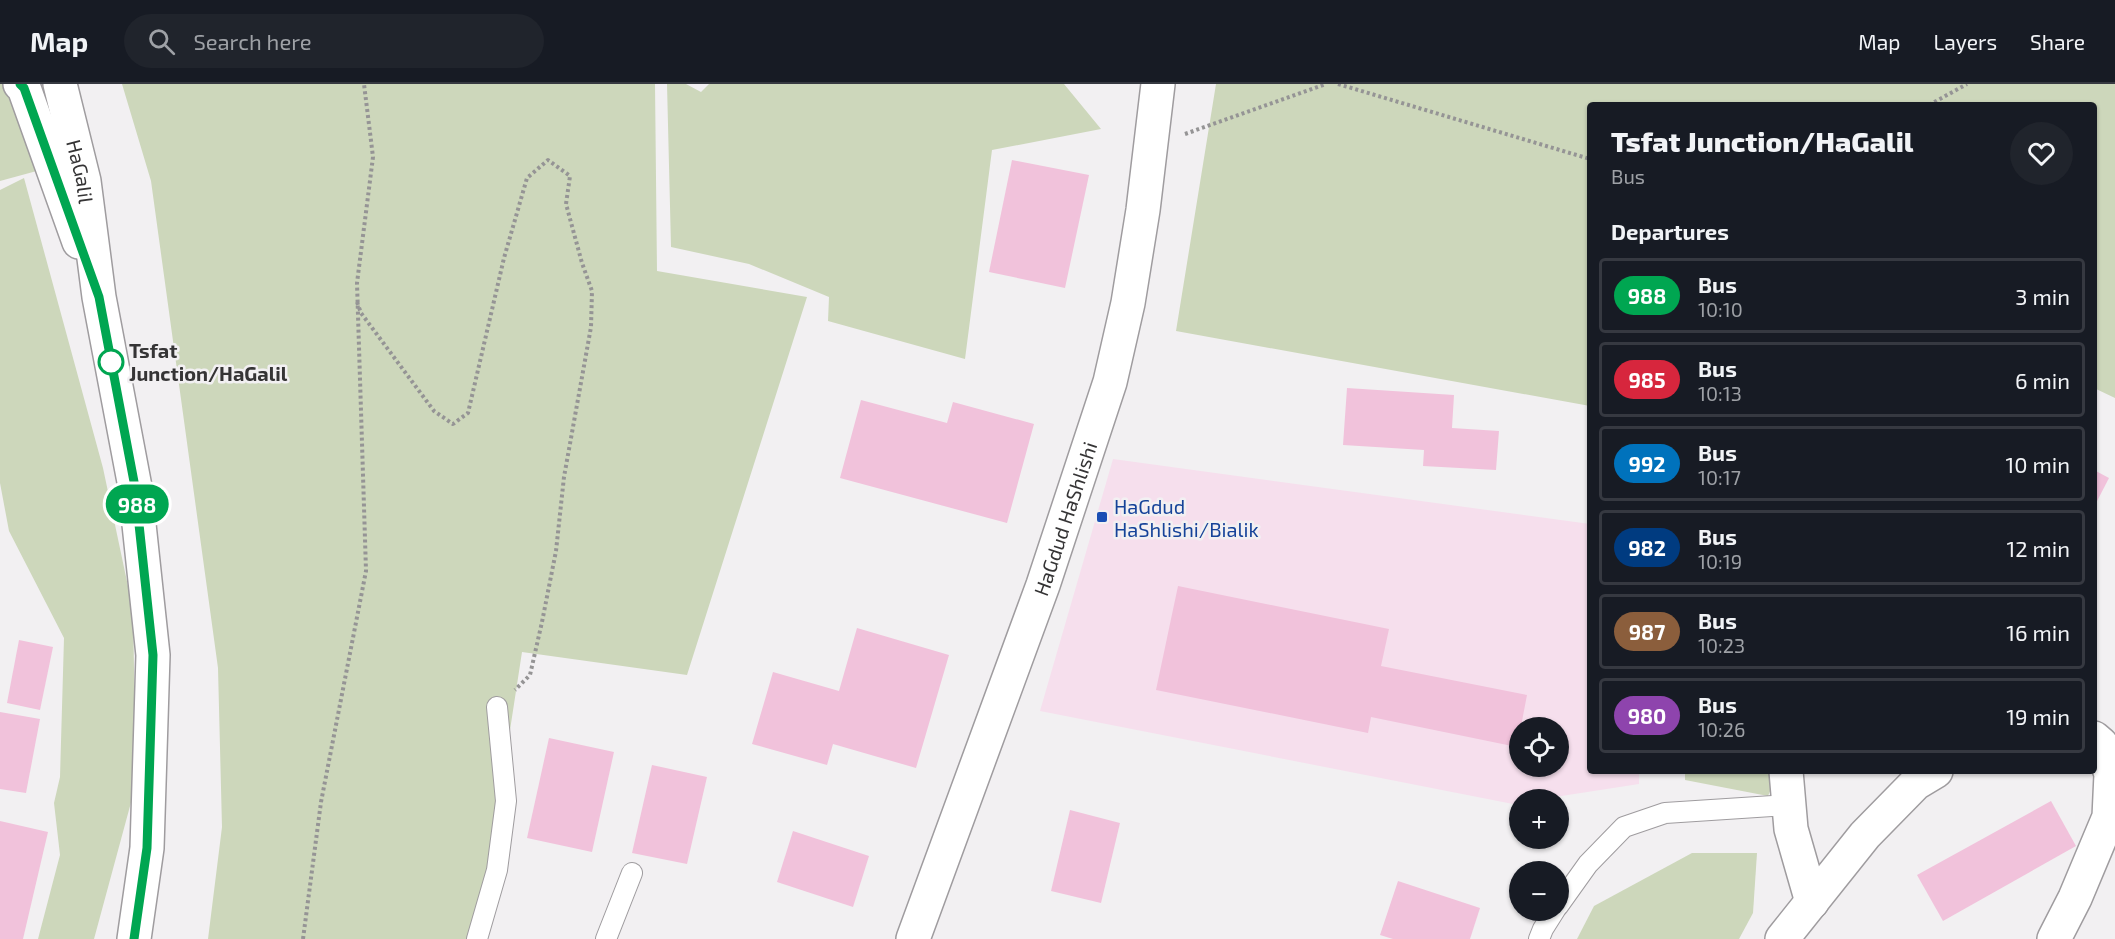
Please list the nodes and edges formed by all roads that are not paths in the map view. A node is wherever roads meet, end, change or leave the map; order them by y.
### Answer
1 (20, 84) edge
2 (60, 84) edge
3 (1158, 84) edge
4 (99, 297) junction
5 (497, 707) road end
6 (2097, 741) edge
7 (2113, 771) edge
8 (1786, 774) edge
9 (1931, 774) edge
10 (1789, 805) junction
11 (632, 873) dead end
12 (1569, 890) edge
13 (1812, 902) junction
14 (1548, 921) edge
15 (134, 939) edge
16 (477, 939) edge
17 (606, 939) edge
18 (913, 939) edge
19 (1539, 939) edge
20 (1782, 939) edge
21 (2054, 939) edge

1 - 4 street, HaGalil
2 - 4 street, HaGalil
3 - 18 street, HaGdud HaShlishi
4 - 15 street, HaGalil
5 - 16 lane
6 - 7 street
7 - 21 street
8 - 10 street
9 - 13 street
10 - 12 lane
10 - 13 street
11 - 17 lane
13 - 20 street
14 - 19 lane

